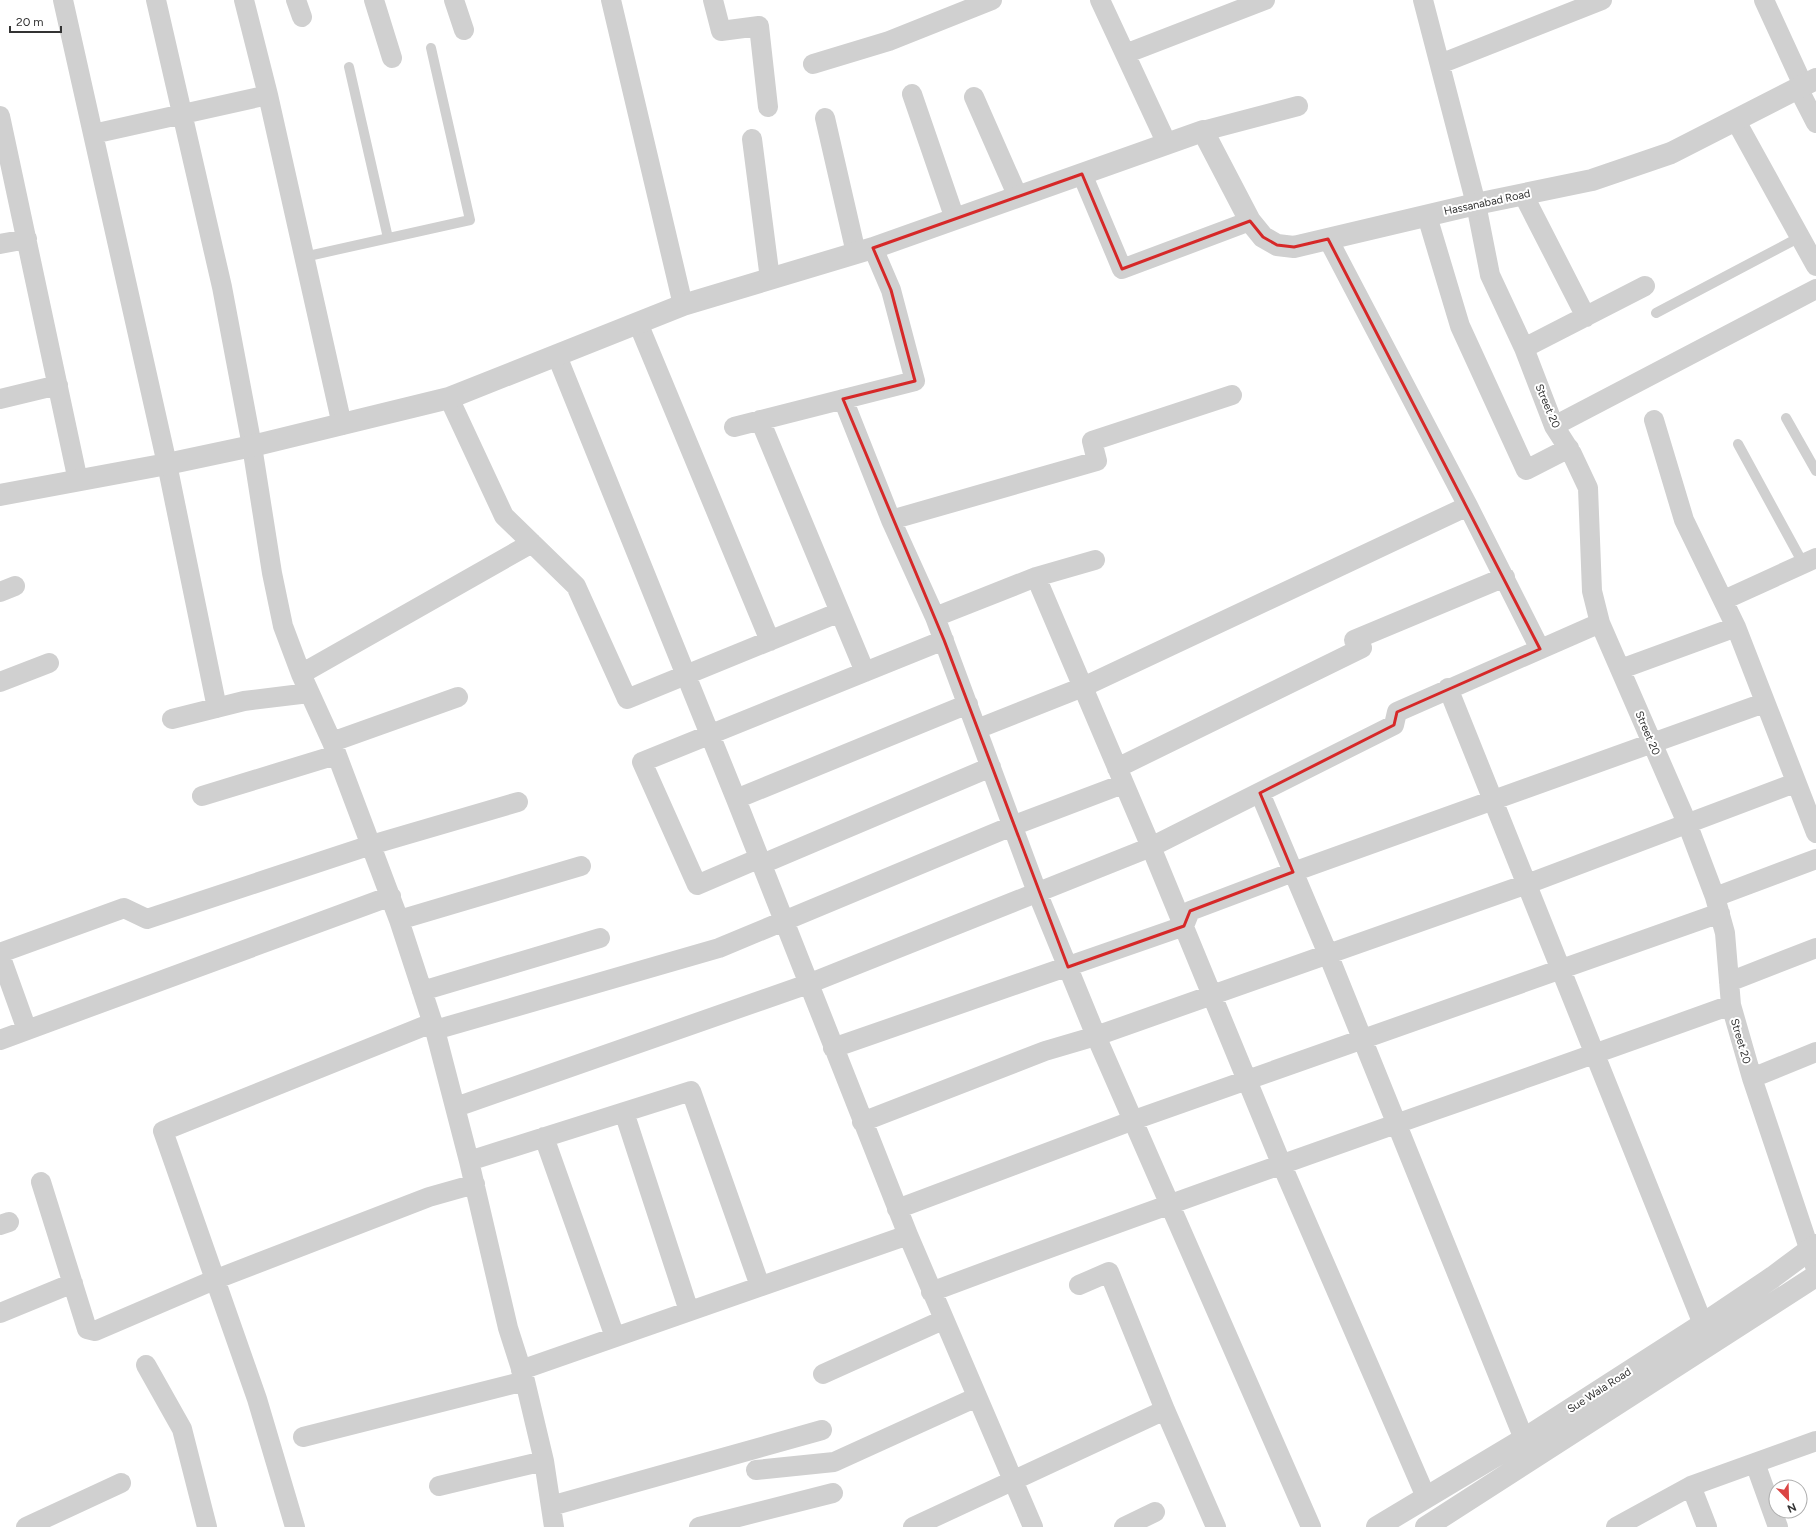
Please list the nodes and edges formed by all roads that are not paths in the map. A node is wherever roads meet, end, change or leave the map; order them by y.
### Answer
1 (63, 0) edge
2 (156, 0) edge
3 (244, 0) edge
4 (374, 0) edge
5 (454, 0) edge
6 (612, 0) edge
7 (714, 0) edge
8 (1100, 0) edge
9 (1265, 0) edge
10 (1423, 0) edge
11 (1602, 0) edge
12 (1764, 0) edge
13 (987, 1) edge
14 (464, 30) dead end
15 (431, 48) dead end
16 (1125, 54) junction
17 (392, 58) dead end
18 (813, 64) dead end
19 (1440, 64) junction
20 (349, 67) dead end
21 (1806, 84) edge
22 (912, 94) dead end
23 (268, 95) junction
24 (974, 97) dead end
25 (1298, 106) dead end
26 (768, 107) dead end
27 (183, 114) junction
28 (0, 116) edge
29 (825, 118) dead end
30 (1736, 121) junction
31 (1816, 123) edge
32 (1203, 131) junction
33 (93, 134) junction
34 (752, 139) dead end
35 (1167, 144) junction
36 (1082, 174) junction
37 (1523, 194) junction
38 (1018, 197) junction
39 (1476, 204) junction
40 (1427, 216) junction
41 (955, 219) junction
42 (1250, 221) junction
43 (1800, 237) junction
44 (388, 238) junction
45 (28, 239) junction
46 (1328, 239) junction
47 (0, 244) edge
48 (865, 250) junction
49 (304, 256) junction
50 (1816, 266) edge
51 (770, 279) junction
52 (1645, 286) dead end
53 (1816, 289) edge
54 (683, 305) junction
55 (1656, 313) dead end
56 (1586, 317) junction
57 (638, 323) junction
58 (1524, 348) junction
59 (556, 356) junction
60 (58, 385) junction
61 (1232, 395) dead end
62 (449, 398) junction
63 (0, 399) edge
64 (843, 399) junction
65 (1786, 418) dead end
66 (760, 420) junction
67 (1654, 420) dead end
68 (342, 425) junction
69 (1554, 426) junction
70 (734, 427) dead end
71 (1738, 444) dead end
72 (252, 446) junction
73 (1568, 448) junction
74 (167, 464) junction
75 (1816, 471) edge
76 (78, 481) junction
77 (0, 495) edge
78 (1468, 506) junction
79 (891, 520) junction
80 (532, 544) junction
81 (1095, 560) dead end
82 (1810, 561) edge
83 (1036, 577) junction
84 (1505, 577) junction
85 (1724, 600) junction
86 (840, 612) junction
87 (936, 617) junction
88 (1600, 623) junction
89 (1736, 627) junction
90 (944, 640) junction
91 (770, 641) junction
92 (1540, 649) junction
93 (49, 663) dead end
94 (1621, 669) junction
95 (864, 672) junction
96 (301, 674) junction
97 (686, 675) junction
98 (0, 682) edge
99 (1083, 687) junction
100 (1448, 688) junction
101 (310, 693) junction
102 (458, 697) dead end
103 (1764, 703) junction
104 (968, 704) junction
105 (217, 708) junction
106 (172, 719) dead end
107 (977, 729) junction
108 (711, 736) junction
109 (1652, 742) junction
110 (334, 749) junction
111 (991, 767) junction
112 (1120, 776) junction
113 (1795, 783) junction
114 (1260, 794) junction
115 (202, 796) dead end
116 (736, 799) junction
117 (1494, 801) junction
118 (518, 802) dead end
119 (1687, 823) junction
120 (1012, 826) junction
121 (1816, 833) edge
122 (370, 845) junction
123 (1151, 847) junction
124 (1816, 859) edge
125 (761, 861) junction
126 (581, 866) dead end
127 (1294, 872) junction
128 (1528, 884) junction
129 (1037, 892) junction
130 (391, 896) junction
131 (1717, 905) junction
132 (399, 920) junction
133 (785, 921) junction
134 (1184, 926) junction
135 (600, 938) dead end
136 (1816, 948) edge
137 (0, 954) edge
138 (1328, 954) junction
139 (1068, 967) junction
140 (1562, 968) junction
141 (1729, 982) junction
142 (808, 984) junction
143 (422, 991) junction
144 (1213, 995) junction
145 (1731, 1005) junction
146 (434, 1027) junction
147 (27, 1030) junction
148 (1096, 1036) junction
149 (1362, 1038) junction
150 (0, 1040) edge
151 (833, 1048) junction
152 (1816, 1052) edge
153 (1594, 1054) junction
154 (1752, 1078) junction
155 (1247, 1080) junction
156 (456, 1107) junction
157 (624, 1112) junction
158 (1134, 1120) junction
159 (862, 1122) junction
160 (1397, 1123) junction
161 (544, 1137) junction
162 (469, 1161) junction
163 (1281, 1163) junction
164 (41, 1182) dead end
165 (475, 1184) junction
166 (1169, 1204) junction
167 (897, 1209) junction
168 (908, 1235) junction
169 (1814, 1255) edge
170 (1816, 1276) edge
171 (214, 1280) junction
172 (73, 1283) junction
173 (1079, 1285) dead end
174 (760, 1286) junction
175 (931, 1292) junction
176 (689, 1311) junction
177 (0, 1313) edge
178 (943, 1320) junction
179 (1703, 1324) junction
180 (615, 1337) junction
181 (1716, 1342) junction
182 (146, 1366) dead end
183 (823, 1374) dead end
184 (523, 1376) junction
185 (977, 1397) junction
186 (1165, 1410) junction
187 (822, 1430) dead end
188 (303, 1437) dead end
189 (1816, 1441) edge
190 (1531, 1447) junction
191 (544, 1461) junction
192 (1755, 1463) junction
193 (756, 1470) dead end
194 (1012, 1481) junction
195 (121, 1483) dead end
196 (439, 1486) dead end
197 (1690, 1486) junction
198 (833, 1492) dead end
199 (1426, 1497) junction
200 (551, 1506) junction
201 (1155, 1512) dead end
202 (1619, 1526) edge
203 (26, 1527) edge
204 (207, 1527) edge
205 (295, 1527) edge
206 (554, 1527) edge
207 (699, 1527) edge
208 (913, 1527) edge
209 (1033, 1527) edge
210 (1124, 1527) edge
211 (1216, 1527) edge
212 (1311, 1527) edge
213 (1378, 1527) edge
214 (1426, 1527) edge
215 (1707, 1527) edge
216 (1778, 1527) edge

1 - 33 street
2 - 27 street
3 - 23 street
4 - 17 street
5 - 14 street
6 - 54 street
7 - 26 street
8 - 16 street
9 - 16 street
10 - 19 street, Street 20
11 - 19 street
12 - 21 street
13 - 18 street
15 - 44 lane
16 - 35 street
19 - 39 street, Street 20
20 - 44 lane
21 - 30 street, Hassanabad Road
21 - 31 street
22 - 41 street
23 - 27 street
23 - 49 street
24 - 38 street
25 - 32 street
27 - 33 street
27 - 72 street
28 - 45 street
29 - 48 street
30 - 37 street, Hassanabad Road
30 - 43 street
32 - 35 street
32 - 42 street, Hassanabad Road
33 - 74 street
34 - 51 street
35 - 36 street
36 - 38 street
36 - 42 street
37 - 39 street, Hassanabad Road
37 - 56 street
38 - 41 street
39 - 40 street, Hassanabad Road
39 - 58 street, Street 20
40 - 46 street, Hassanabad Road
40 - 73 street
41 - 48 street
42 - 46 street, Hassanabad Road
43 - 50 street
43 - 55 lane
44 - 49 lane
45 - 47 street
45 - 60 street
46 - 78 street
48 - 51 street
48 - 64 street
49 - 68 street
51 - 54 street
52 - 56 street
53 - 69 street
54 - 57 street
56 - 58 street
57 - 59 street
57 - 91 street
58 - 69 street, Street 20
59 - 62 street
59 - 97 street
60 - 63 street
60 - 76 street
61 - 79 street
62 - 68 street
62 - 80 street
64 - 66 street
64 - 79 street
65 - 75 lane
66 - 70 street
66 - 86 street
67 - 85 street
68 - 72 street
69 - 73 street, Street 20
71 - 82 lane
72 - 74 street
72 - 96 street
73 - 88 street, Street 20
74 - 76 street
74 - 105 street
76 - 77 street
78 - 84 street
78 - 99 street
79 - 87 street
80 - 96 street
80 - 97 street
81 - 83 street
82 - 85 street
83 - 87 street
83 - 99 street
84 - 92 street
84 - 112 street
85 - 89 street
86 - 91 street
86 - 95 street
87 - 90 street
88 - 92 street
88 - 94 street, Street 20
89 - 94 street
89 - 103 street
90 - 95 street
90 - 104 street
91 - 97 street
92 - 100 street
93 - 98 street
94 - 109 street, Street 20
95 - 108 street
96 - 101 street
97 - 108 street
99 - 107 street
99 - 112 street
100 - 114 street
100 - 117 street
101 - 105 street
101 - 110 street
102 - 110 street
103 - 109 street
103 - 113 street
104 - 107 street
104 - 116 street
105 - 106 street
107 - 111 street
108 - 116 street
108 - 125 street
109 - 117 street
109 - 119 street, Street 20
110 - 115 street
110 - 122 street
111 - 120 street
111 - 125 street
112 - 120 street
112 - 123 street
113 - 119 street
113 - 121 street
114 - 123 street
114 - 127 street
116 - 125 street
117 - 127 street
117 - 128 street
118 - 122 street
119 - 128 street
119 - 131 street, Street 20
120 - 129 street
120 - 133 street
122 - 130 street
122 - 137 street
123 - 129 street
123 - 134 street
124 - 131 street
125 - 133 street
126 - 132 street
127 - 134 street
127 - 138 street
128 - 138 street
128 - 140 street
129 - 139 street
129 - 142 street
130 - 132 street
130 - 147 street
131 - 140 street
131 - 141 street, Street 20
132 - 143 street
133 - 142 street
133 - 146 street
134 - 139 street
134 - 144 street
135 - 143 street
136 - 141 street
137 - 147 street
138 - 144 street
138 - 149 street
139 - 148 street
139 - 151 street
140 - 149 street
140 - 153 street
141 - 145 street, Street 20
142 - 151 street
142 - 156 street
143 - 146 street
144 - 148 street
144 - 155 street
145 - 153 street
145 - 154 street, Street 20
146 - 156 street
146 - 171 street
147 - 150 street
148 - 158 street
148 - 159 street
149 - 155 street
149 - 160 street
151 - 159 street
152 - 154 street
153 - 160 street
153 - 179 street
154 - 169 street, Street 20
155 - 158 street
155 - 163 street
156 - 162 street
157 - 161 street
157 - 174 street
157 - 176 street
158 - 166 street
158 - 167 street
159 - 167 street
160 - 163 street
160 - 190 street
161 - 162 street
161 - 180 street
162 - 165 street
163 - 166 street
163 - 199 street
164 - 172 street
165 - 171 street
165 - 184 street
166 - 175 street
166 - 212 street
167 - 168 street
168 - 174 street
168 - 175 street
169 - 179 street, Sue Wala Road
170 - 181 street
171 - 172 street
171 - 205 street
172 - 177 street
173 - 186 street
174 - 176 street
175 - 178 street
176 - 180 street
178 - 183 street
178 - 185 street
179 - 181 street
179 - 190 street, Sue Wala Road
180 - 184 street
181 - 190 street
182 - 204 street
184 - 188 street
184 - 191 street
185 - 193 street
185 - 194 street
186 - 194 street
186 - 211 street
187 - 200 street
189 - 192 street
190 - 199 street, Sue Wala Road
190 - 214 street
191 - 196 street
191 - 200 street
192 - 197 street
192 - 216 street
194 - 208 street
194 - 209 street
195 - 203 street
197 - 202 street
197 - 215 street
198 - 207 street
199 - 213 street, Sue Wala Road
200 - 206 street
201 - 210 street

